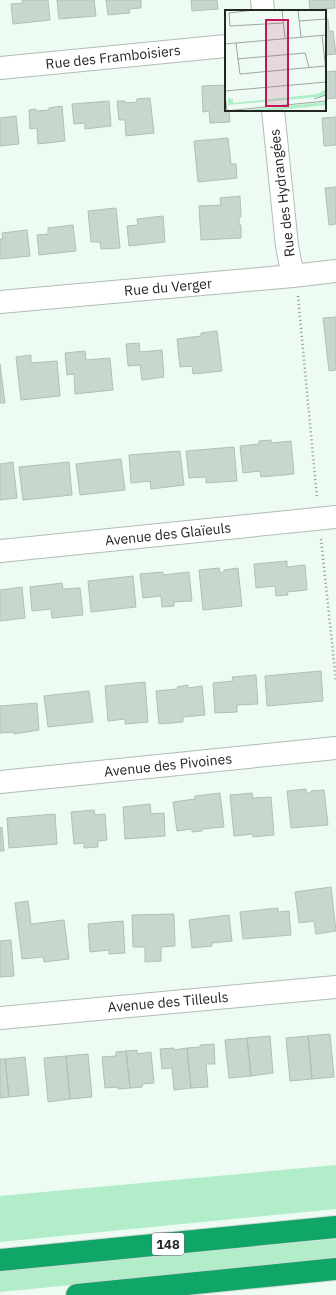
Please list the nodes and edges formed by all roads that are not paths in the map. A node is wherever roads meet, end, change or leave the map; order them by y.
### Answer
1 (262, 0) edge
2 (263, 10) edge
3 (225, 46) edge
4 (0, 68) edge
5 (273, 111) edge
6 (336, 271) edge
7 (293, 276) junction
8 (0, 302) edge
9 (328, 518) edge
10 (0, 550) edge
11 (336, 748) edge
12 (0, 782) edge
13 (336, 987) edge
14 (0, 1018) edge
15 (336, 1227) edge
16 (0, 1260) edge
17 (336, 1269) edge
18 (77, 1295) edge

1 - 2 street
3 - 4 street, Rue des Framboisiers
5 - 7 street, Rue des Hydrangées
6 - 7 street, Rue du Verger
7 - 8 street, Rue du Verger
9 - 10 street, Avenue des Glaïeuls
11 - 12 street, Avenue des Pivoines
13 - 14 street, Avenue des Tilleuls
15 - 16 highway, 148
17 - 18 highway

